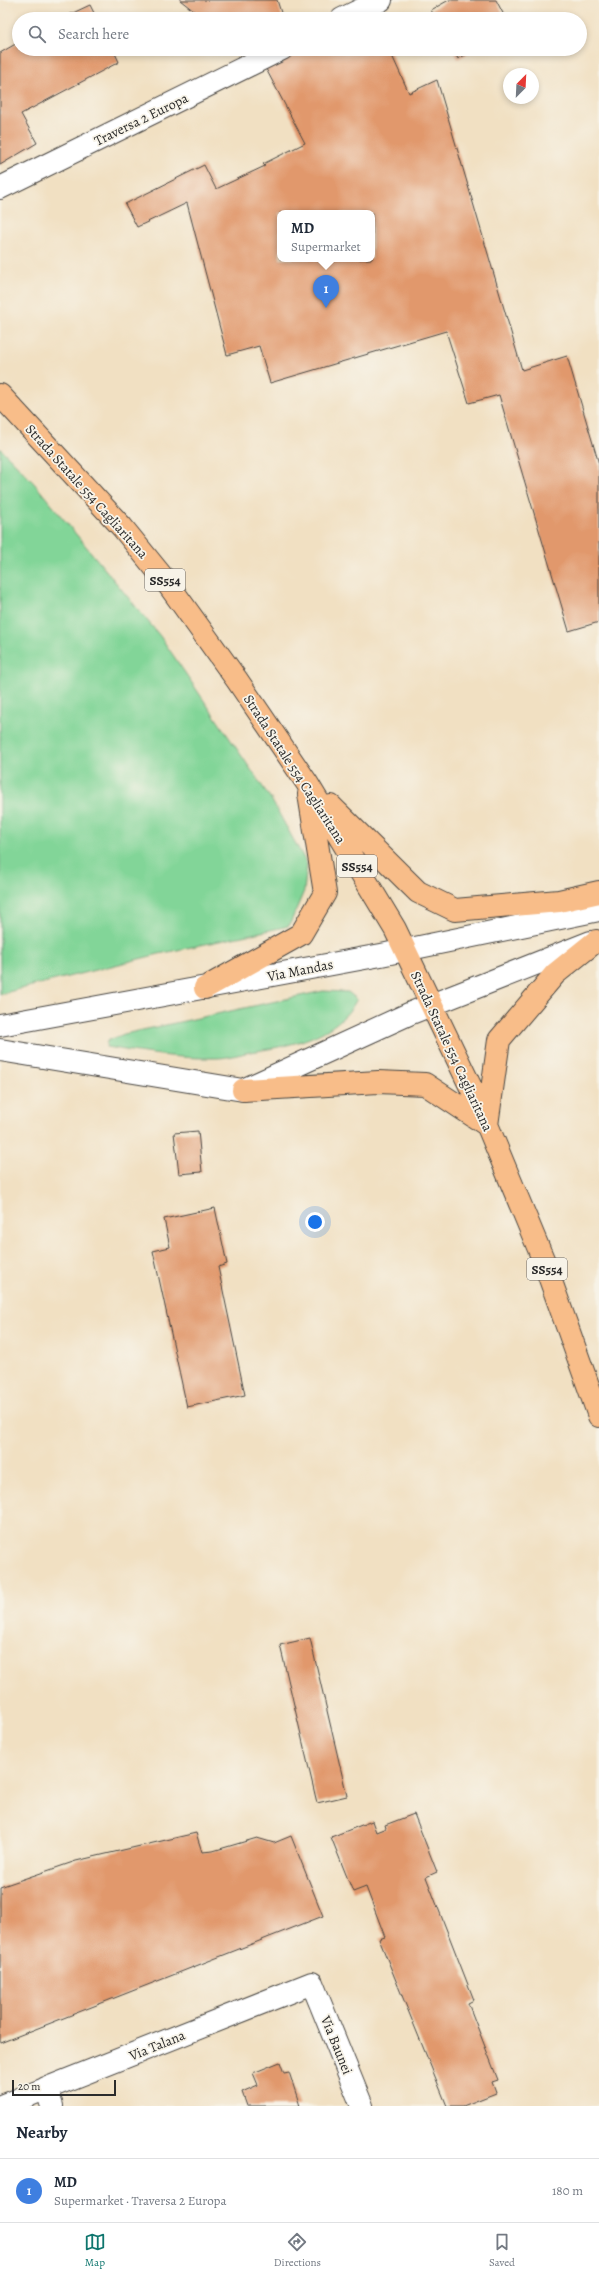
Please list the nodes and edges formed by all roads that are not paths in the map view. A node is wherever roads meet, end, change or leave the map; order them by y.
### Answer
1 (381, 0) edge
2 (356, 12) edge
3 (268, 56) edge
4 (0, 188) edge
5 (0, 395) edge
6 (307, 783) junction
7 (599, 892) edge
8 (599, 910) edge
9 (597, 940) edge
10 (404, 949) junction
11 (206, 988) junction
12 (431, 1005) junction
13 (0, 1025) edge
14 (0, 1050) edge
15 (243, 1090) junction
16 (487, 1125) junction
17 (599, 1416) edge
18 (312, 1983) joint
19 (49, 2097) edge
20 (2, 2106) edge
21 (362, 2106) edge

1 - 2 street
3 - 4 street, Traversa 2 Europa
5 - 6 main road, Strada Statale 554 Cagliaritana / SS554
6 - 7 main road
6 - 10 main road, Strada Statale 554 Cagliaritana / SS554
6 - 11 main road
8 - 10 street, Via Mandas
9 - 12 street
9 - 16 main road
10 - 11 street, Via Mandas
10 - 12 main road, Strada Statale 554 Cagliaritana / SS554
11 - 13 street, Via Mandas
12 - 15 street
12 - 16 main road, Strada Statale 554 Cagliaritana / SS554
14 - 15 street
15 - 16 main road
16 - 17 main road, Strada Statale 554 Cagliaritana / SS554
18 - 19 street, Via Talana
18 - 21 street, Via Baunei
19 - 20 street, Via Talana

